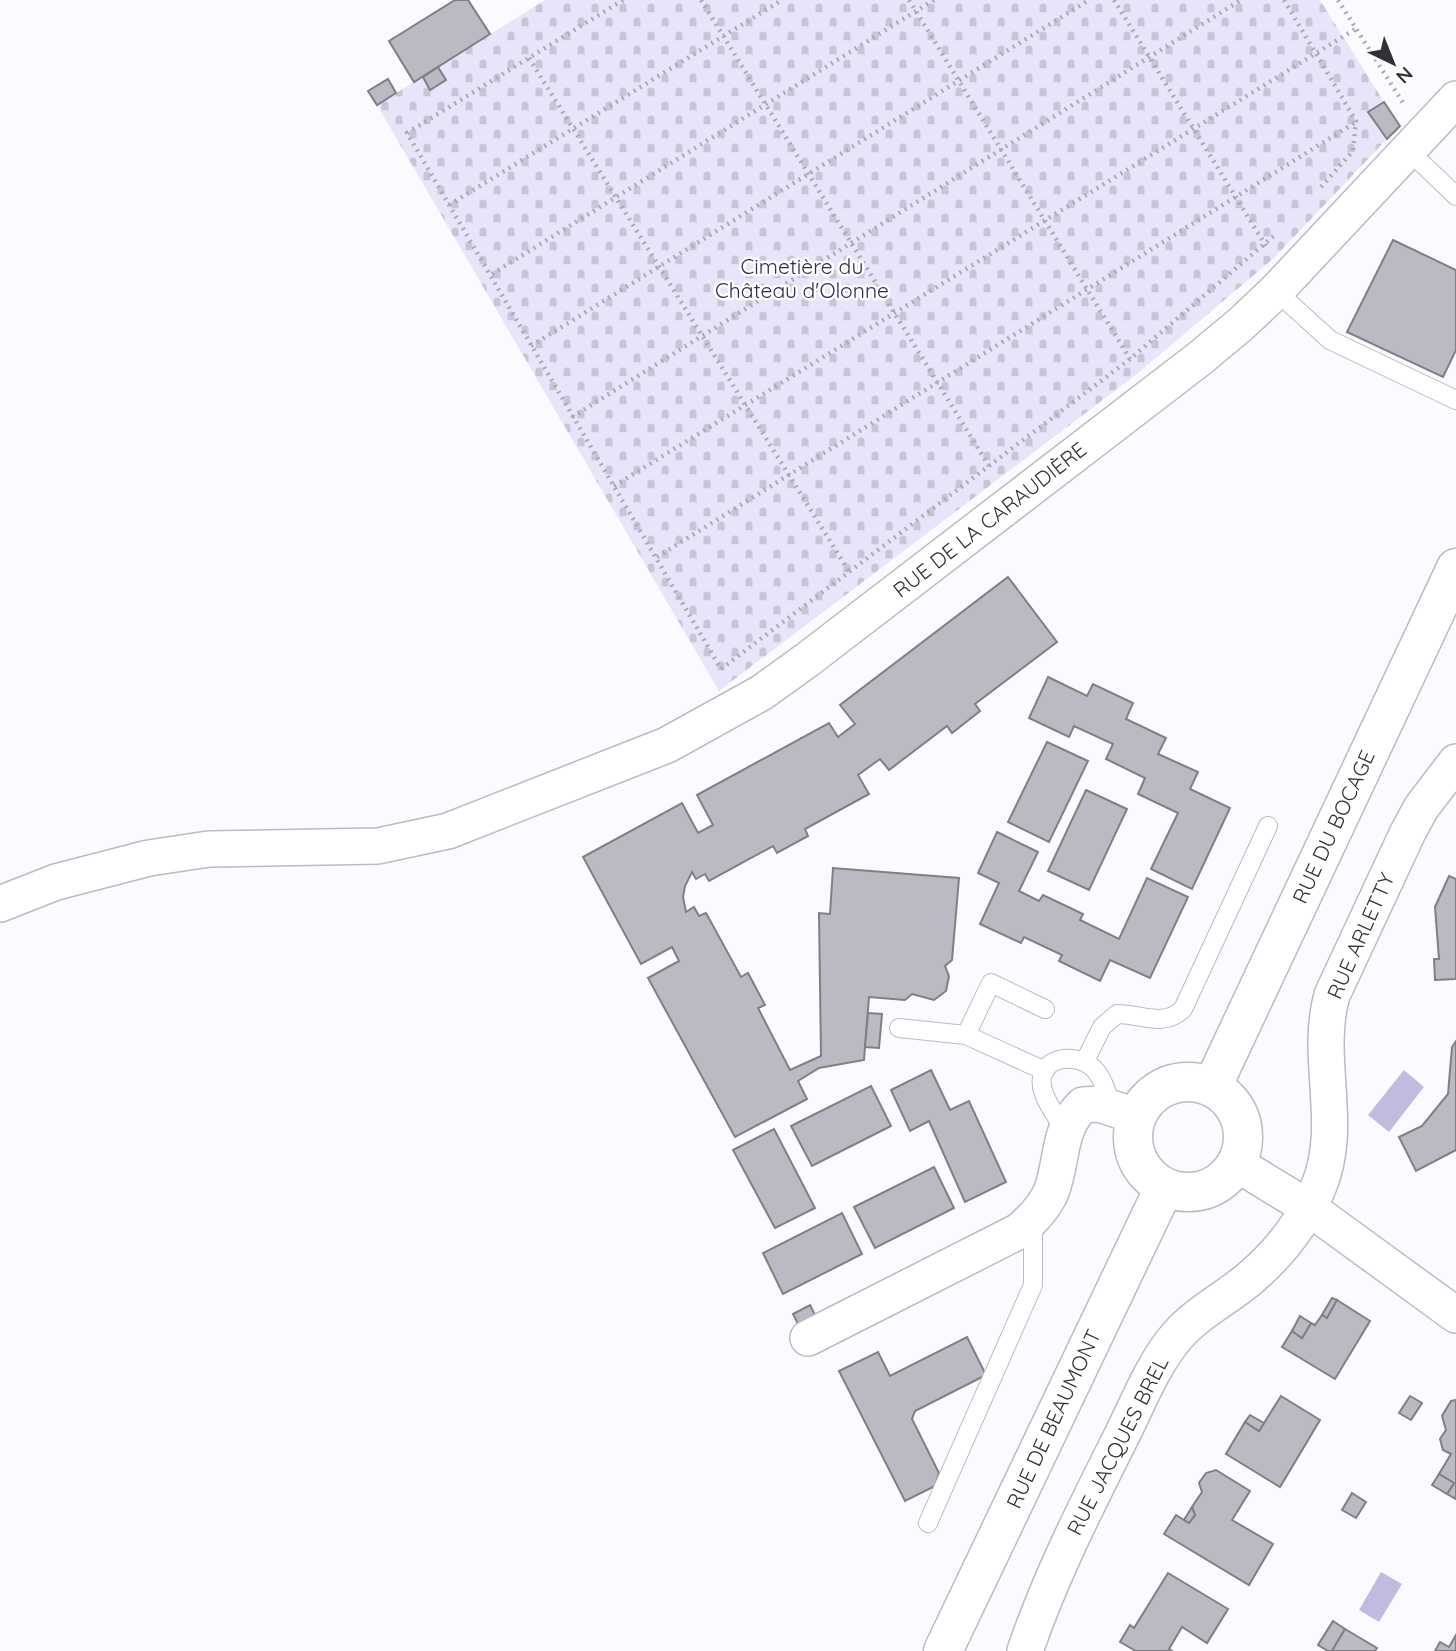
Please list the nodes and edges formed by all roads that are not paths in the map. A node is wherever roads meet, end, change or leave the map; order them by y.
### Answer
1 (1456, 99) edge
2 (1415, 142) junction
3 (1456, 196) edge
4 (1276, 290) junction
5 (1456, 400) edge
6 (1456, 568) edge
7 (1456, 762) edge
8 (1268, 826) dead end
9 (0, 904) edge
10 (1045, 1009) dead end
11 (899, 1028) dead end
12 (966, 1035) junction
13 (1085, 1061) junction
14 (1045, 1071) junction
15 (1212, 1087) junction
16 (1099, 1115) junction
17 (1237, 1164) junction
18 (1164, 1188) junction
19 (1309, 1208) junction
20 (1033, 1219) junction
21 (1456, 1315) edge
22 (808, 1338) dead end
23 (928, 1523) dead end
24 (943, 1651) edge
25 (1025, 1651) edge

1 - 2 street, RUE DE LA CARAUDIÈRE
2 - 3 lane
2 - 4 street, RUE DE LA CARAUDIÈRE
4 - 5 lane
4 - 9 street, RUE DE LA CARAUDIÈRE
6 - 15 main road, RUE DU BOCAGE
7 - 19 street, RUE ARLETTY
8 - 13 lane
10 - 12 lane
11 - 12 lane
12 - 14 lane
13 - 14 lane
13 - 16 lane
14 - 16 lane
15 - 16 main road
15 - 17 main road
16 - 18 main road
16 - 20 street
17 - 18 main road
17 - 19 street
18 - 24 main road, RUE DE BEAUMONT
19 - 21 street
19 - 25 street, RUE JACQUES BREL
20 - 22 street
20 - 23 lane

